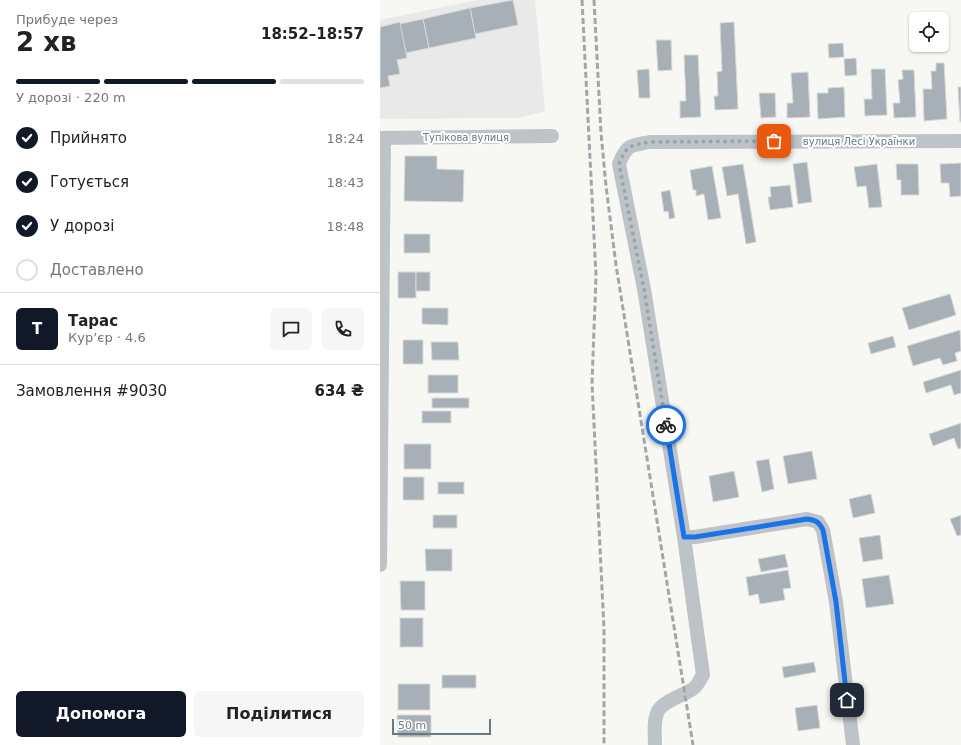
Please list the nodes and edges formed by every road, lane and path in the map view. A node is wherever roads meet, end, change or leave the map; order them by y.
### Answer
1 (552, 136) dead end
2 (382, 138) edge
3 (961, 141) edge
4 (381, 422) edge
5 (684, 537) junction
6 (380, 565) edge
7 (655, 745) edge
8 (853, 745) edge

1 - 2 street, Тупікова вулиця
2 - 4 street
3 - 5 street, вулиця Лесі Українки
4 - 6 street
5 - 7 street, вулиця Лесі Українки
5 - 8 street

